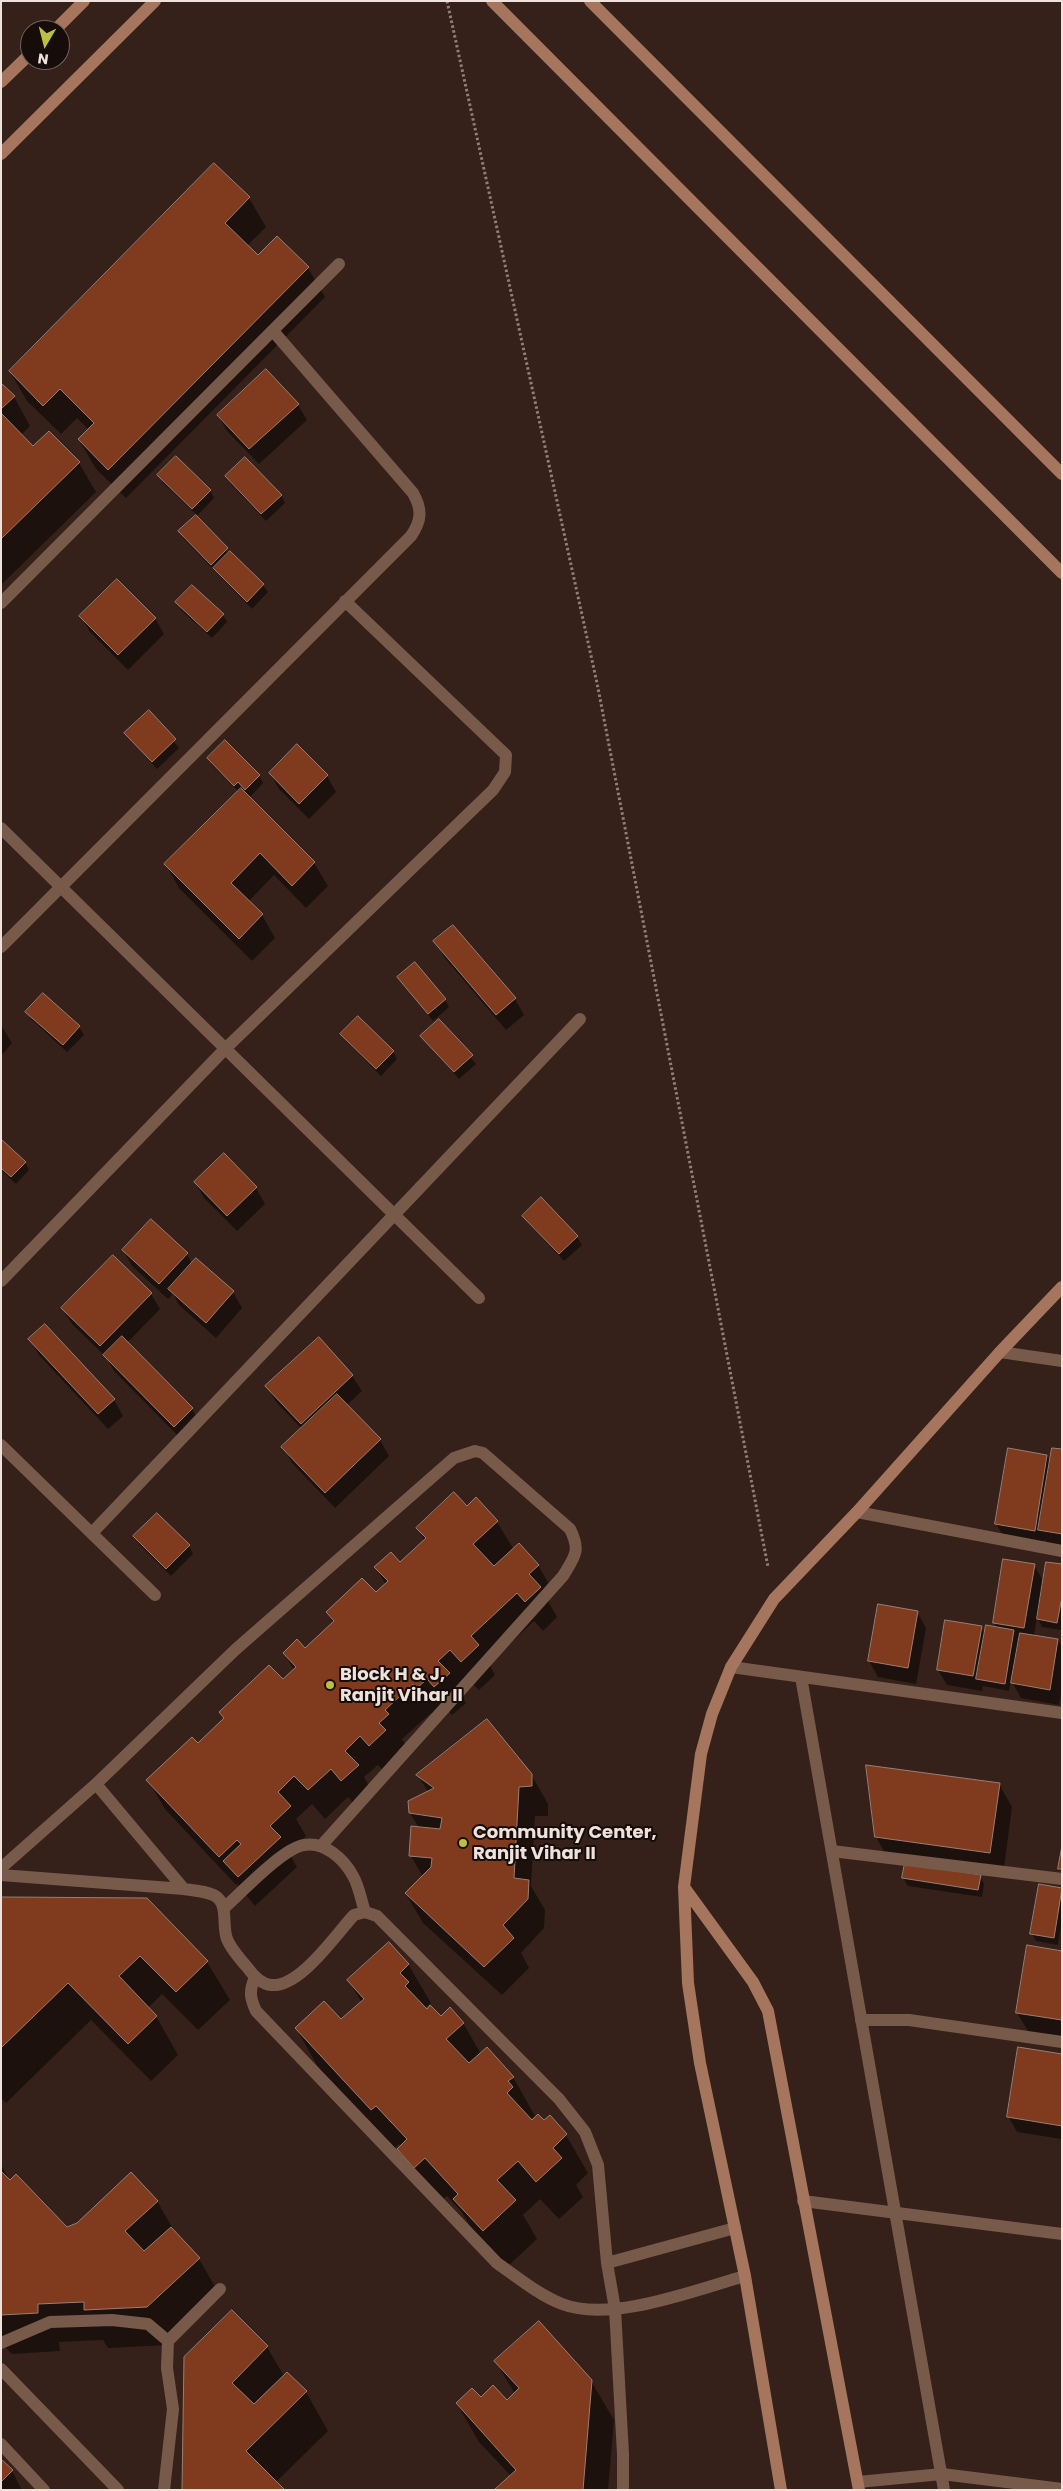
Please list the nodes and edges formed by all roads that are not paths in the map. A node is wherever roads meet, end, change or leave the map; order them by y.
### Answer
1 (84, 1) edge
2 (155, 1) edge
3 (492, 1) edge
4 (590, 1) edge
5 (64, 20) edge
6 (20, 64) edge
7 (1, 82) edge
8 (1, 154) edge
9 (339, 264) dead end
10 (272, 331) junction
11 (1062, 474) edge
12 (1062, 573) edge
13 (345, 601) junction
14 (1, 603) edge
15 (1, 828) edge
16 (60, 887) junction
17 (1, 947) edge
18 (580, 1019) dead end
19 (225, 1048) junction
20 (394, 1215) junction
21 (1, 1281) edge
22 (1062, 1287) edge
23 (479, 1298) dead end
24 (1000, 1352) junction
25 (1062, 1361) edge
26 (1, 1445) edge
27 (857, 1512) junction
28 (92, 1533) junction
29 (1062, 1552) edge
30 (155, 1596) dead end
31 (731, 1667) junction
32 (801, 1677) junction
33 (1062, 1713) edge
34 (96, 1784) junction
35 (321, 1846) junction
36 (832, 1851) junction
37 (1, 1868) edge
38 (1, 1875) edge
39 (1062, 1879) edge
40 (684, 1887) junction
41 (184, 1889) junction
42 (224, 1908) junction
43 (365, 1912) junction
44 (255, 1978) junction
45 (861, 2020) junction
46 (1062, 2042) edge
47 (803, 2202) junction
48 (895, 2212) junction
49 (735, 2228) junction
50 (1062, 2234) edge
51 (607, 2262) junction
52 (745, 2276) junction
53 (220, 2289) dead end
54 (615, 2309) junction
55 (168, 2341) junction
56 (1, 2343) edge
57 (1, 2369) edge
58 (1, 2444) edge
59 (942, 2474) junction
60 (858, 2486) edge
61 (44, 2490) edge
62 (118, 2490) edge
63 (164, 2490) edge
64 (623, 2490) edge
65 (782, 2490) edge
66 (944, 2490) edge
67 (1062, 2490) edge

1 - 5 street
2 - 8 street
3 - 12 street
4 - 11 street
6 - 7 street
9 - 10 street
10 - 13 street
10 - 14 street
13 - 16 street
13 - 19 street
15 - 16 street
16 - 17 street
16 - 19 street
18 - 20 street
19 - 20 street
19 - 21 street
20 - 23 street
20 - 28 street
22 - 24 street
24 - 25 street
24 - 27 street
26 - 28 street
27 - 29 street
27 - 31 street
28 - 30 street
31 - 32 street
31 - 40 street
32 - 33 street
32 - 36 street
34 - 35 street
34 - 37 street
34 - 41 street
35 - 42 street
35 - 43 street
36 - 39 street
36 - 45 street
38 - 41 street
40 - 47 street
40 - 49 street
41 - 42 street
42 - 44 street
43 - 44 street
43 - 51 street
44 - 54 street
45 - 46 street
45 - 48 street
47 - 48 street
47 - 60 street
48 - 50 street
48 - 59 street
49 - 51 street
49 - 52 street
51 - 54 street
52 - 54 street
52 - 65 street
53 - 55 street
54 - 64 street
55 - 56 street
55 - 63 street
57 - 62 street
58 - 61 street
59 - 60 street
59 - 66 street
59 - 67 street

